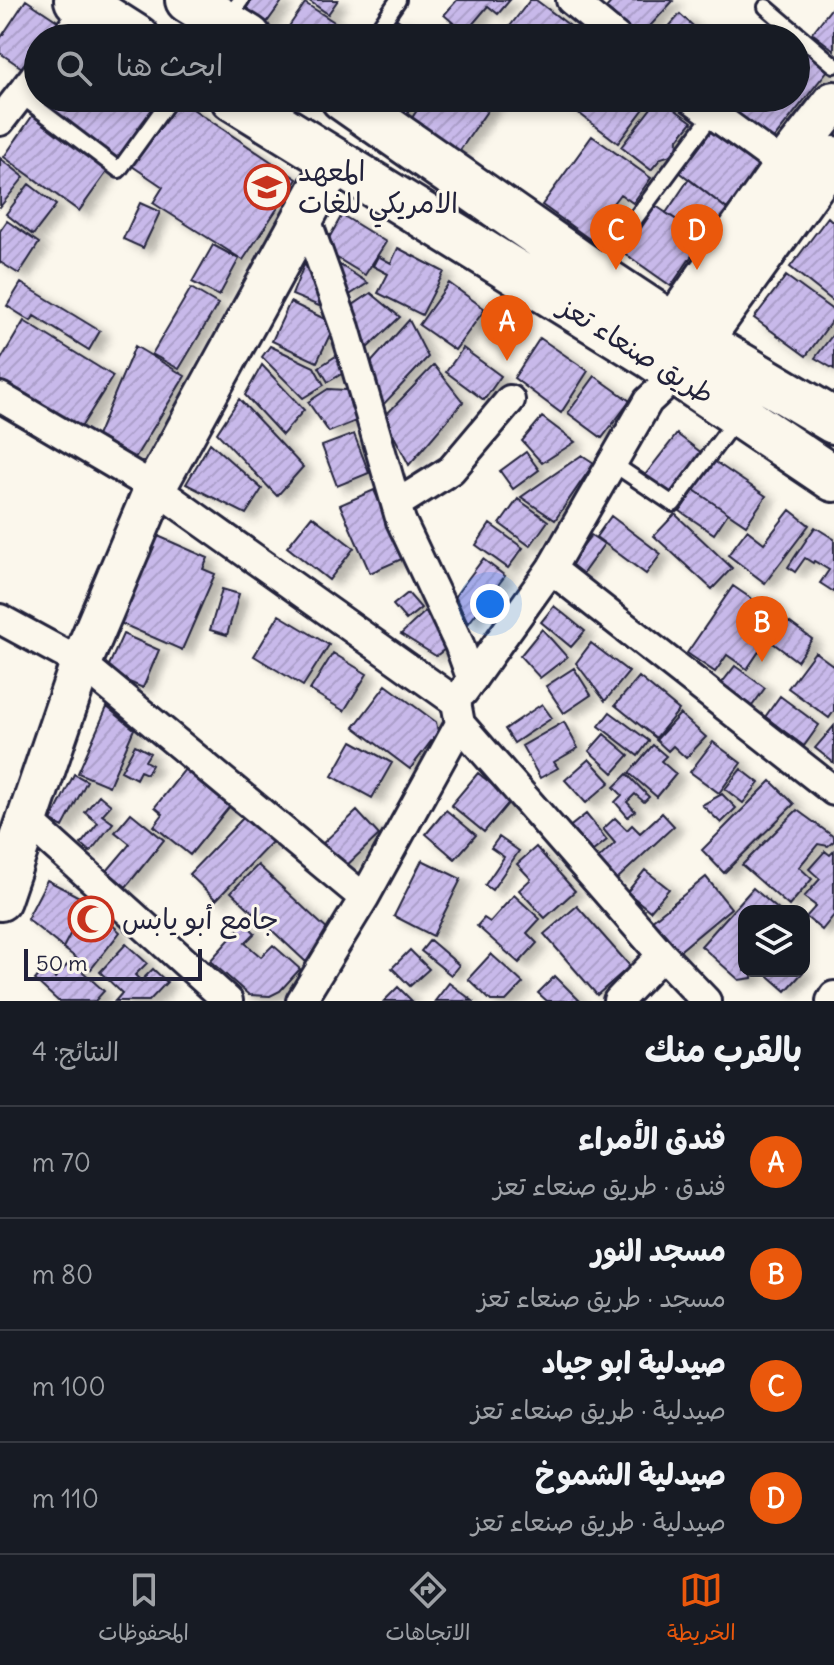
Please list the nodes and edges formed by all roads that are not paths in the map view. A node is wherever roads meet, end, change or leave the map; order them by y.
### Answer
1 (188, 0) edge
2 (398, 0) edge
3 (571, 0) edge
4 (766, 7) dead end
5 (81, 11) edge
6 (238, 20) edge
7 (108, 24) edge
8 (382, 24) edge
9 (600, 24) edge
10 (786, 24) edge
11 (810, 45) edge
12 (834, 65) edge
13 (24, 90) edge
14 (20, 95) junction
15 (24, 98) edge
16 (834, 102) edge
17 (42, 112) edge
18 (161, 112) edge
19 (255, 112) edge
20 (363, 112) edge
21 (698, 112) edge
22 (708, 112) edge
23 (0, 121) edge
24 (834, 157) edge
25 (334, 162) junction
26 (784, 166) junction
27 (305, 216) junction
28 (595, 274) junction
29 (670, 359) junction
30 (0, 397) edge
31 (510, 400) dead end
32 (738, 415) junction
33 (834, 421) edge
34 (612, 463) junction
35 (834, 479) edge
36 (155, 488) junction
37 (397, 504) junction
38 (551, 569) junction
39 (0, 619) edge
40 (81, 663) junction
41 (462, 702) junction
42 (834, 791) edge
43 (29, 822) junction
44 (364, 898) junction
45 (0, 900) edge
46 (662, 955) junction
47 (228, 1001) edge
48 (301, 1001) edge
49 (618, 1001) edge
50 (706, 1001) edge

1 - 6 highway
2 - 8 lane
3 - 9 street
4 - 10 lane
5 - 7 highway
11 - 12 lane
13 - 14 street
14 - 15 lane
14 - 23 street
16 - 26 street
17 - 18 lane
19 - 25 highway, طريق صنعاء تعز
20 - 28 highway, طريق صنعاء تعز
21 - 28 lane
22 - 26 street
24 - 29 street
25 - 27 street
25 - 29 highway, طريق صنعاء تعز
26 - 29 street
27 - 36 street
27 - 37 street
28 - 29 highway, طريق صنعاء تعز
29 - 32 highway, طريق صنعاء تعز
29 - 33 highway, طريق صنعاء تعز
29 - 34 street
30 - 36 street
31 - 37 street
32 - 34 lane
32 - 35 highway, طريق صنعاء تعز
34 - 38 street
36 - 40 street
36 - 41 street
37 - 41 street
38 - 41 street
38 - 42 street
39 - 40 street
40 - 43 street
40 - 44 street
41 - 44 street
41 - 46 street
43 - 45 street
43 - 47 street
44 - 48 street
46 - 49 street
46 - 50 street

